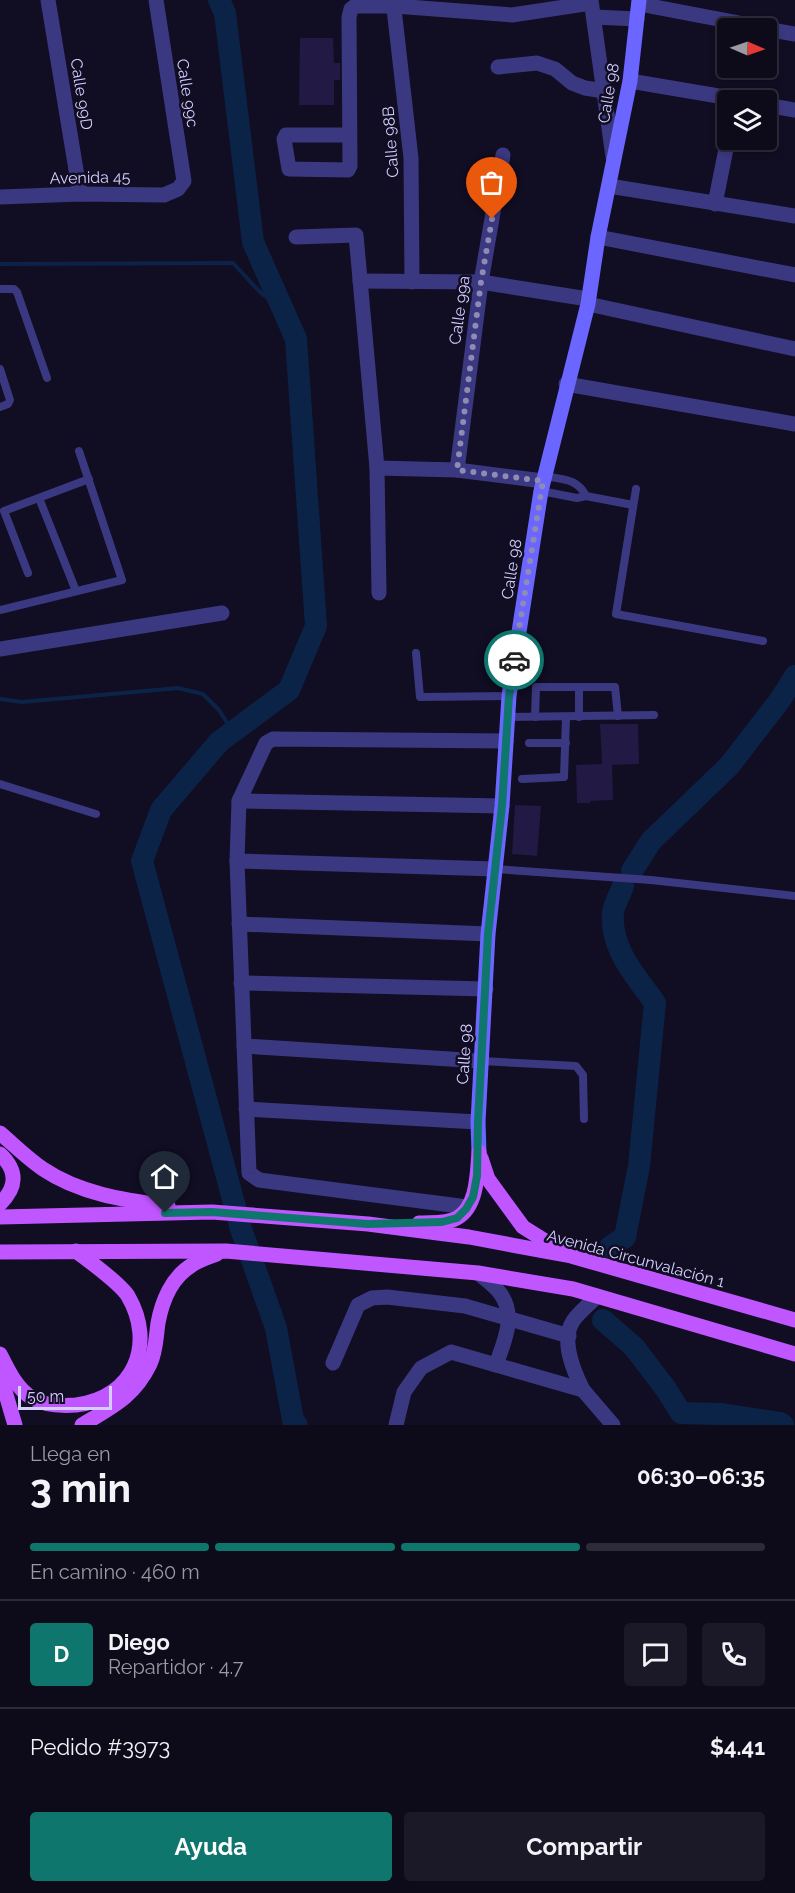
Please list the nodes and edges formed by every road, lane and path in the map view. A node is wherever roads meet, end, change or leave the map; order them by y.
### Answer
1 (48, 0) edge
2 (156, 0) edge
3 (394, 3) edge
4 (592, 7) edge
5 (638, 8) edge
6 (717, 21) edge
7 (777, 31) edge
8 (795, 34) edge
9 (498, 67) dead end
10 (630, 81) junction
11 (604, 91) junction
12 (717, 96) edge
13 (777, 107) edge
14 (795, 110) edge
15 (349, 135) junction
16 (726, 150) edge
17 (503, 155) dead end
18 (613, 158) junction
19 (609, 186) junction
20 (178, 189) joint
21 (80, 194) junction
22 (0, 197) edge
23 (716, 204) junction
24 (795, 214) edge
25 (296, 237) dead end
26 (598, 237) junction
27 (795, 275) edge
28 (360, 281) junction
29 (412, 282) junction
30 (481, 282) junction
31 (0, 289) edge
32 (588, 301) junction
33 (795, 349) edge
34 (0, 369) edge
35 (47, 378) dead end
36 (567, 384) junction
37 (0, 407) edge
38 (795, 424) edge
39 (79, 451) dead end
40 (377, 468) junction
41 (457, 470) junction
42 (89, 479) junction
43 (543, 483) junction
44 (636, 489) dead end
45 (586, 496) junction
46 (39, 498) junction
47 (633, 505) junction
48 (28, 573) dead end
49 (76, 591) junction
50 (379, 593) dead end
51 (0, 610) edge
52 (222, 613) dead end
53 (763, 641) dead end
54 (0, 649) edge
55 (416, 652) dead end
56 (579, 687) junction
57 (509, 696) junction
58 (618, 716) junction
59 (654, 716) dead end
60 (507, 717) junction
61 (535, 717) junction
62 (566, 717) junction
63 (579, 717) junction
64 (506, 741) junction
65 (529, 743) dead end
66 (566, 743) junction
67 (522, 779) dead end
68 (0, 784) edge
69 (239, 801) junction
70 (502, 806) junction
71 (96, 814) dead end
72 (237, 861) junction
73 (495, 869) junction
74 (795, 896) edge
75 (239, 924) junction
76 (488, 934) junction
77 (241, 983) junction
78 (486, 989) junction
79 (244, 1046) junction
80 (481, 1061) junction
81 (246, 1109) junction
82 (584, 1119) dead end
83 (478, 1122) junction
84 (0, 1133) edge
85 (478, 1152) junction
86 (0, 1154) edge
87 (0, 1204) edge
88 (467, 1207) junction
89 (212, 1212) junction
90 (0, 1217) edge
91 (368, 1224) junction
92 (76, 1251) junction
93 (226, 1251) junction
94 (0, 1252) edge
95 (571, 1256) junction
96 (478, 1273) junction
97 (597, 1296) junction
98 (509, 1318) junction
99 (795, 1320) edge
100 (569, 1335) junction
101 (0, 1354) edge
102 (795, 1354) edge
103 (333, 1363) dead end
104 (496, 1365) junction
105 (0, 1374) edge
106 (584, 1390) junction
107 (15, 1425) edge
108 (82, 1425) edge
109 (396, 1425) edge
110 (612, 1425) edge

1 - 21 street, Calle 99D
2 - 20 street, Calle 99c
3 - 4 street
3 - 15 street
3 - 29 street, Calle 98B
4 - 5 street
4 - 11 street
5 - 6 street
5 - 10 street, Calle 98
7 - 8 street
9 - 11 street
10 - 12 street
10 - 18 street, Calle 98
11 - 18 street
13 - 14 street
15 - 15 street
16 - 23 street
17 - 30 street, Calle 99a
18 - 19 street, Calle 98
19 - 23 street
19 - 26 street, Calle 98
20 - 21 street, Avenida 45
21 - 22 street, Avenida 45
23 - 24 street
25 - 28 street
26 - 27 street
26 - 32 street, Calle 98
28 - 29 street
28 - 40 street
29 - 30 street
30 - 32 street
30 - 41 street, Calle 99a
31 - 35 lane
32 - 33 street
32 - 36 street, Calle 98
34 - 37 lane
36 - 38 street
36 - 43 street, Calle 98
39 - 42 lane
40 - 41 street
40 - 50 street
41 - 43 street
42 - 46 lane
42 - 49 lane
43 - 45 lane
43 - 45 lane
43 - 57 street, Calle 98
44 - 47 lane
45 - 47 lane
46 - 48 lane
46 - 49 lane
47 - 53 lane
49 - 51 lane
52 - 54 street
55 - 57 lane
56 - 58 lane
56 - 61 lane
56 - 63 lane
57 - 60 street, Calle 98
58 - 59 lane
58 - 63 lane
60 - 61 lane
60 - 64 street, Calle 98
61 - 62 lane
62 - 63 lane
62 - 66 lane
64 - 69 street
64 - 70 street, Calle 98
65 - 66 lane
66 - 67 lane
68 - 71 lane
69 - 70 street
69 - 72 street
70 - 73 street, Calle 98
72 - 73 street
72 - 75 street
73 - 74 lane
73 - 76 street, Calle 98
75 - 76 street
75 - 77 street
76 - 78 street, Calle 98
77 - 78 street
77 - 79 street
78 - 80 street, Calle 98
79 - 80 street
79 - 81 street
80 - 82 lane
80 - 83 street, Calle 98
81 - 83 street
81 - 88 street
83 - 85 street, Calle 98
84 - 89 main road
85 - 88 main road
85 - 95 main road
86 - 87 main road
88 - 91 main road
89 - 90 main road, Avenida Circunvalación 1
89 - 91 main road, Avenida Circunvalación 1
91 - 95 main road, Avenida Circunvalación 1
92 - 93 main road
92 - 94 main road
92 - 101 main road
93 - 96 main road
93 - 108 main road
95 - 99 main road, Avenida Circunvalación 1
96 - 97 main road
96 - 98 street
97 - 100 street
97 - 102 main road
98 - 100 street
98 - 103 street
98 - 104 street
100 - 106 street
104 - 106 street
104 - 109 street
105 - 107 main road
106 - 110 street

